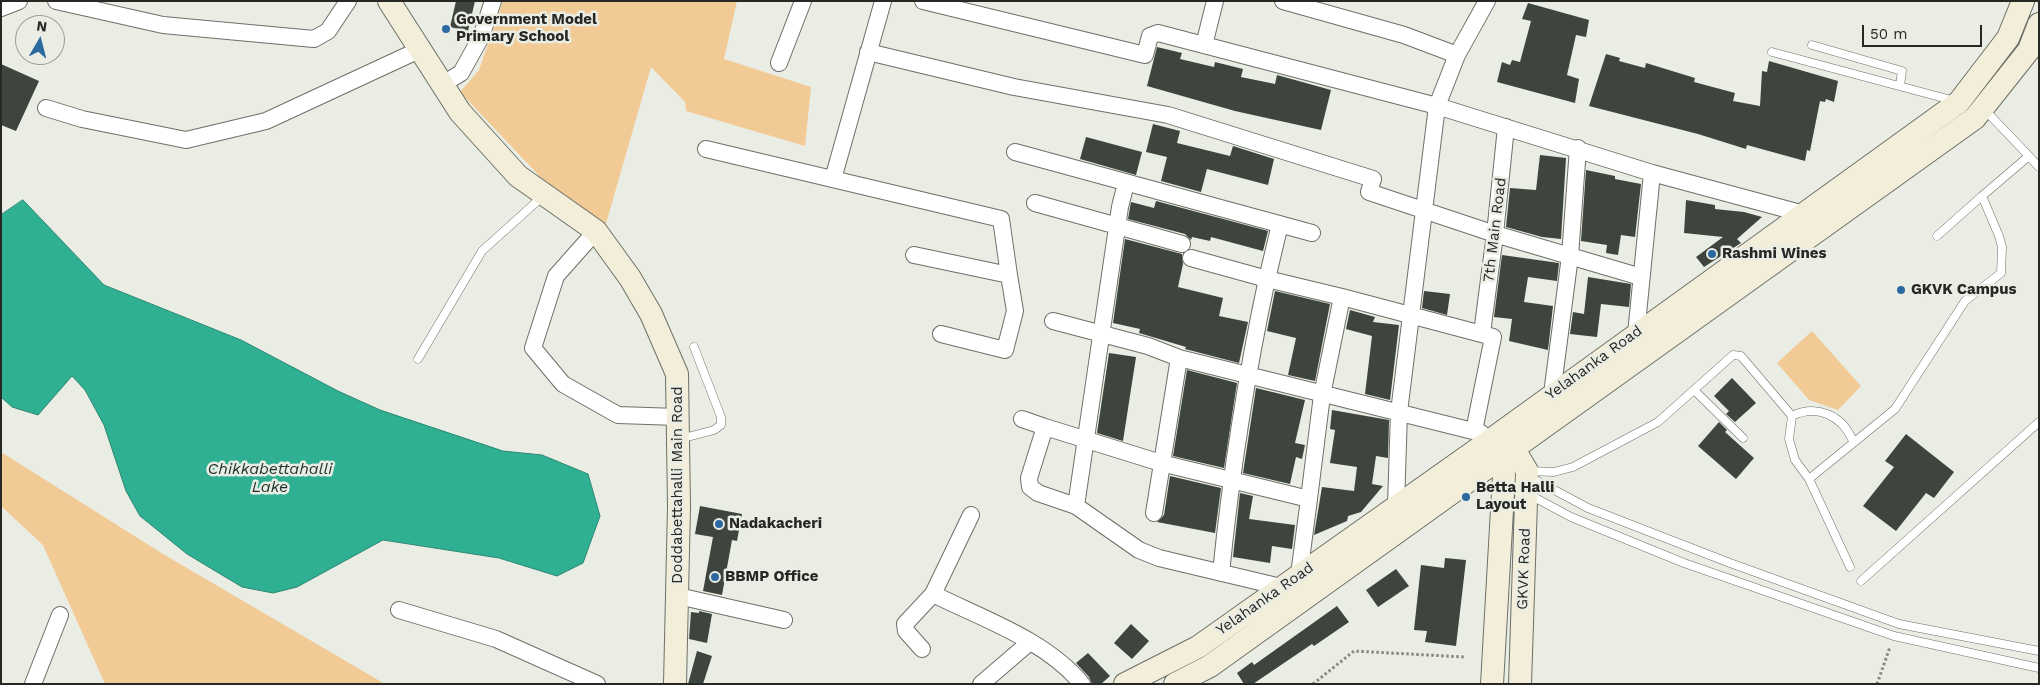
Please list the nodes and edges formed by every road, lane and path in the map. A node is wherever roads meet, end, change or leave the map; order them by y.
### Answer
1 (19, 1) edge
2 (56, 1) edge
3 (348, 1) edge
4 (389, 1) edge
5 (493, 1) edge
6 (803, 1) edge
7 (883, 1) edge
8 (923, 1) edge
9 (1215, 1) edge
10 (1283, 1) edge
11 (1487, 1) edge
12 (2023, 1) edge
13 (1, 8) edge
14 (2039, 24) edge
15 (1204, 45) junction
16 (1812, 46) dead end
17 (419, 50) junction
18 (868, 52) junction
19 (1772, 52) dead end
20 (1457, 55) junction
21 (779, 63) dead end
22 (442, 85) junction
23 (1900, 85) junction
24 (1959, 102) junction
25 (1436, 106) junction
26 (46, 108) dead end
27 (1983, 108) junction
28 (1506, 128) junction
29 (706, 148) dead end
30 (1578, 148) junction
31 (1015, 152) dead end
32 (2029, 156) junction
33 (2039, 167) edge
34 (1652, 173) junction
35 (832, 179) junction
36 (1126, 183) junction
37 (545, 195) junction
38 (1982, 196) junction
39 (1035, 203) dead end
40 (1424, 212) junction
41 (1804, 214) junction
42 (1280, 224) junction
43 (1118, 225) junction
44 (596, 231) junction
45 (1312, 233) dead end
46 (1495, 234) junction
47 (1937, 236) dead end
48 (914, 255) dead end
49 (1570, 256) junction
50 (1009, 275) junction
51 (1641, 278) junction
52 (1267, 279) junction
53 (1342, 297) junction
54 (1411, 314) junction
55 (1053, 322) dead end
56 (1101, 333) junction
57 (1482, 333) junction
58 (941, 334) dead end
59 (1636, 334) junction
60 (694, 346) dead end
61 (1179, 358) junction
62 (418, 359) dead end
63 (1247, 374) junction
64 (1694, 390) junction
65 (1552, 394) junction
66 (1322, 395) junction
67 (1399, 412) junction
68 (1792, 416) junction
69 (678, 417) junction
70 (1022, 419) dead end
71 (2039, 422) edge
72 (1046, 427) junction
73 (1743, 438) dead end
74 (678, 439) junction
75 (1085, 441) junction
76 (1853, 441) junction
77 (1160, 463) junction
78 (1507, 466) junction
79 (1230, 479) junction
80 (1809, 479) junction
81 (1309, 499) junction
82 (1076, 506) junction
83 (1396, 506) junction
84 (1154, 513) dead end
85 (971, 515) dead end
86 (1850, 567) dead end
87 (1222, 573) junction
88 (1290, 581) junction
89 (1861, 581) dead end
90 (933, 594) junction
91 (678, 596) junction
92 (399, 610) dead end
93 (60, 615) dead end
94 (784, 620) dead end
95 (1899, 624) junction
96 (1894, 636) junction
97 (1030, 642) junction
98 (922, 649) dead end
99 (2039, 651) edge
100 (1464, 657) dead end
101 (2039, 668) edge
102 (33, 684) edge
103 (598, 684) edge
104 (675, 684) edge
105 (981, 684) edge
106 (1082, 684) edge
107 (1125, 684) edge
108 (1175, 684) edge
109 (1313, 684) edge
110 (1492, 684) edge
111 (1520, 684) edge
112 (1877, 684) edge

1 - 13 street
2 - 3 street
4 - 17 main road, Doddabettahalli Main Road
5 - 22 street
6 - 21 street
7 - 18 street
8 - 15 street
9 - 15 street
10 - 20 street
11 - 20 street
12 - 24 main road, Yelahanka Road
14 - 27 main road, Yelahanka Road
15 - 25 street
16 - 23 lane
17 - 22 main road, Doddabettahalli Main Road
17 - 26 street
18 - 35 street
18 - 40 street
19 - 23 lane
20 - 25 street
22 - 37 main road, Doddabettahalli Main Road
23 - 24 lane
24 - 41 main road, Yelahanka Road
25 - 28 street
25 - 40 street
27 - 32 lane
27 - 78 main road, Yelahanka Road
28 - 30 street
28 - 46 street, 7th Main Road
29 - 35 street
30 - 34 street
30 - 49 street
31 - 36 street
32 - 33 lane
32 - 38 lane
34 - 41 street
34 - 51 street
35 - 50 street
36 - 42 street
36 - 43 street
37 - 44 main road, Doddabettahalli Main Road
37 - 62 lane
38 - 47 lane
38 - 76 lane
39 - 43 street
40 - 46 street
40 - 54 street
41 - 59 main road, Yelahanka Road
42 - 45 street
42 - 52 street
43 - 52 street
43 - 56 street
44 - 69 main road, Doddabettahalli Main Road
44 - 69 street
46 - 49 street
46 - 57 street, 7th Main Road
48 - 50 street
49 - 51 street
49 - 65 street
50 - 58 street
51 - 59 street
52 - 53 street
52 - 63 street
53 - 54 street
53 - 66 street
54 - 57 street
54 - 67 street
55 - 56 street
56 - 61 street
56 - 75 street
57 - 78 street
59 - 65 main road, Yelahanka Road
60 - 74 lane
61 - 63 street
61 - 77 street
63 - 66 street
63 - 79 street
64 - 68 lane
64 - 73 lane
64 - 78 lane
65 - 78 main road, Yelahanka Road
66 - 67 street
66 - 81 street
67 - 78 street
67 - 83 street
68 - 76 lane
68 - 80 lane
69 - 74 main road, Doddabettahalli Main Road
70 - 72 street
71 - 89 lane
72 - 75 street
72 - 82 street
74 - 91 main road, Doddabettahalli Main Road
75 - 77 street
75 - 82 street
76 - 80 lane
77 - 79 street
77 - 84 street
78 - 83 main road, Yelahanka Road
78 - 95 lane
78 - 96 lane
78 - 108 main road, Yelahanka Road
78 - 110 main road, GKVK Road
78 - 111 main road, GKVK Road
79 - 81 street
79 - 87 street
80 - 86 lane
81 - 88 street
82 - 87 street
83 - 88 main road, Yelahanka Road
85 - 90 street
87 - 88 street
88 - 107 main road, Yelahanka Road
90 - 97 street
90 - 98 street
91 - 94 street
91 - 104 main road, Doddabettahalli Main Road
92 - 103 street
93 - 102 street
95 - 96 lane
95 - 99 lane
96 - 101 lane
96 - 112 path
97 - 105 street
97 - 106 street
100 - 109 path

